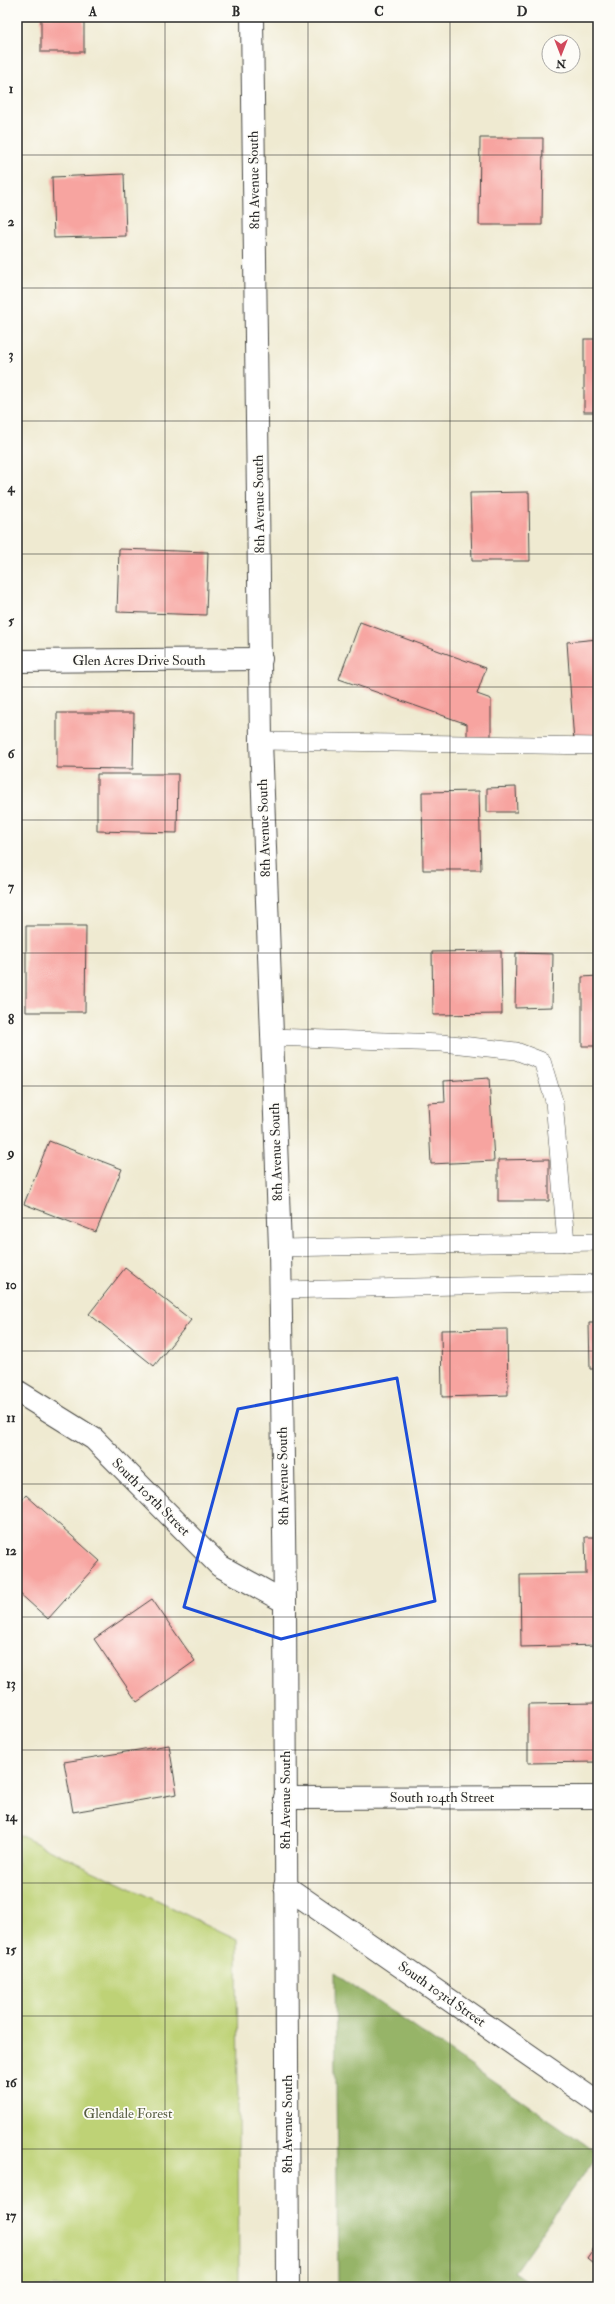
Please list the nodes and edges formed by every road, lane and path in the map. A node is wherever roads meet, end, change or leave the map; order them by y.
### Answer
1 (252, 17) edge
2 (261, 659) junction
3 (17, 660) edge
4 (261, 741) junction
5 (598, 746) edge
6 (272, 1037) junction
7 (598, 1242) edge
8 (566, 1243) junction
9 (280, 1248) junction
10 (598, 1283) edge
11 (280, 1290) junction
12 (17, 1391) edge
13 (286, 1602) junction
14 (598, 1797) edge
15 (286, 1798) junction
16 (286, 1886) junction
17 (598, 2103) edge
18 (288, 2287) edge

1 - 2 street, 8th Avenue South
2 - 3 street, Glen Acres Drive South
2 - 4 street, 8th Avenue South
4 - 5 lane
4 - 6 street, 8th Avenue South
6 - 8 lane
6 - 9 street, 8th Avenue South
7 - 8 lane
8 - 9 lane
9 - 11 street, 8th Avenue South
10 - 11 lane
11 - 13 street, 8th Avenue South
12 - 13 street, South 105th Street
13 - 15 street, 8th Avenue South
14 - 15 street, South 104th Street
15 - 16 street, 8th Avenue South
16 - 17 street, South 103rd Street
16 - 18 street, 8th Avenue South

